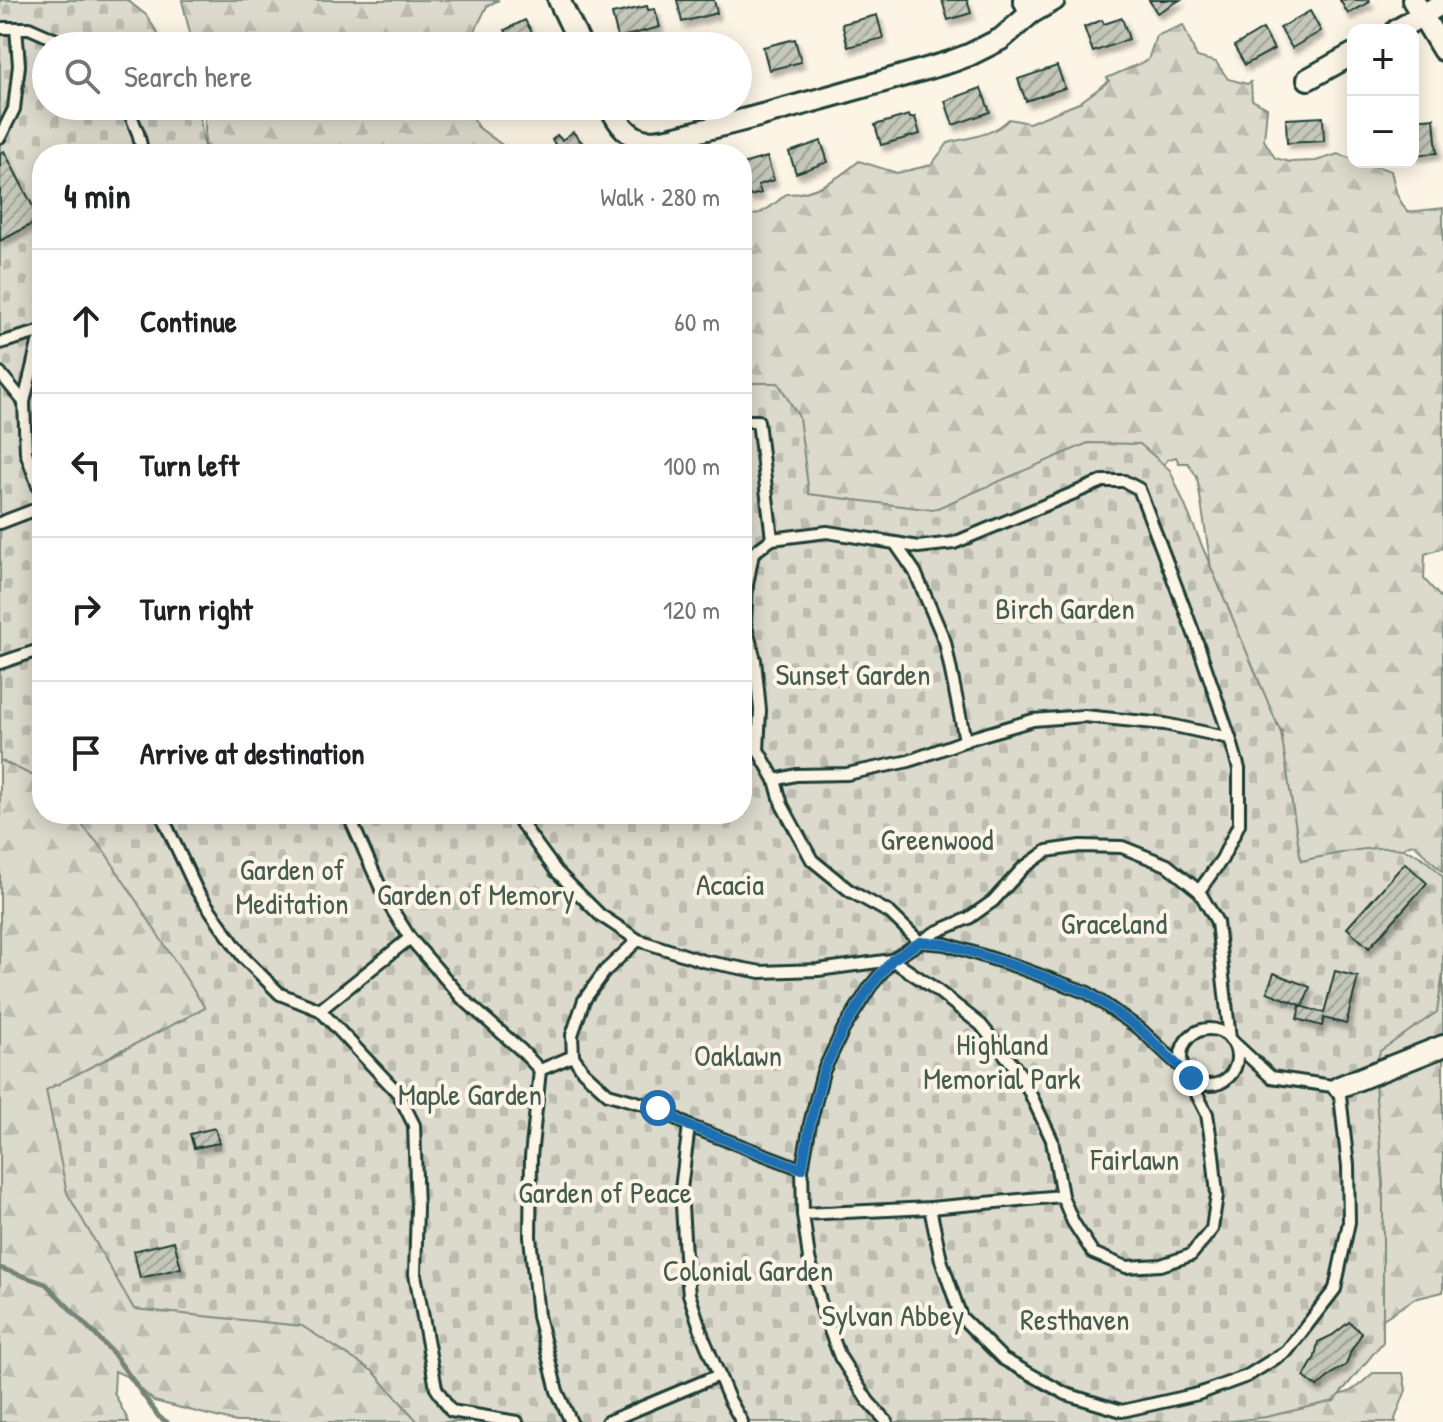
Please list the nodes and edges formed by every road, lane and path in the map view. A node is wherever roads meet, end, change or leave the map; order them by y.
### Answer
1 (559, 0) edge
2 (1054, 0) edge
3 (1443, 3) edge
4 (1028, 6) edge
5 (1417, 8) edge
6 (1402, 24) edge
7 (0, 28) edge
8 (16, 28) junction
9 (38, 32) edge
10 (574, 32) edge
11 (1443, 50) edge
12 (1347, 57) edge
13 (1308, 79) dead end
14 (752, 117) edge
15 (133, 120) edge
16 (617, 120) edge
17 (740, 120) edge
18 (0, 137) edge
19 (141, 144) edge
20 (32, 334) edge
21 (0, 343) edge
22 (32, 368) edge
23 (0, 373) edge
24 (24, 402) junction
25 (752, 421) edge
26 (32, 469) edge
27 (32, 511) edge
28 (0, 523) edge
29 (772, 539) junction
30 (895, 543) junction
31 (752, 549) edge
32 (752, 649) edge
33 (32, 652) edge
34 (0, 663) edge
35 (1230, 738) junction
36 (965, 740) junction
37 (752, 747) edge
38 (758, 750) junction
39 (775, 780) junction
40 (166, 824) edge
41 (352, 824) edge
42 (522, 824) edge
43 (1199, 891) junction
44 (410, 938) junction
45 (638, 940) junction
46 (920, 942) junction
47 (892, 960) junction
48 (320, 1010) junction
49 (1230, 1039) junction
50 (1443, 1046) edge
51 (573, 1056) junction
52 (540, 1070) junction
53 (1185, 1071) junction
54 (1339, 1087) junction
55 (689, 1126) junction
56 (802, 1169) junction
57 (1062, 1196) junction
58 (930, 1208) junction
59 (803, 1214) junction
60 (719, 1375) junction
61 (1120, 1417) edge
62 (517, 1422) edge
63 (571, 1422) edge
64 (607, 1422) edge
65 (742, 1422) edge
66 (887, 1422) edge

1 - 10 street
2 - 4 street
3 - 5 street
4 - 14 street
5 - 6 street
5 - 11 street
7 - 8 lane
8 - 9 lane
8 - 18 lane
12 - 13 street
15 - 19 lane
16 - 17 street
20 - 21 lane
22 - 24 lane
23 - 24 lane
24 - 26 lane
25 - 29 lane
27 - 28 lane
29 - 30 lane
29 - 31 lane
30 - 35 lane
30 - 36 lane
32 - 38 lane
33 - 34 lane
35 - 36 lane
35 - 43 lane
36 - 39 lane
37 - 38 lane
38 - 39 lane
39 - 46 lane
40 - 48 lane
41 - 44 lane
42 - 45 lane
43 - 46 lane
43 - 49 lane
44 - 48 lane
44 - 52 lane
45 - 47 lane
45 - 51 lane
46 - 47 lane
46 - 53 lane
47 - 56 lane
47 - 57 lane
48 - 62 lane
49 - 53 lane
49 - 53 lane
49 - 54 lane
50 - 54 street
51 - 52 lane
51 - 55 lane
52 - 63 lane
53 - 57 lane
54 - 61 lane
55 - 56 lane
55 - 60 lane
56 - 59 lane
57 - 58 lane
58 - 59 lane
58 - 61 lane
59 - 66 lane
60 - 64 lane
60 - 65 lane

